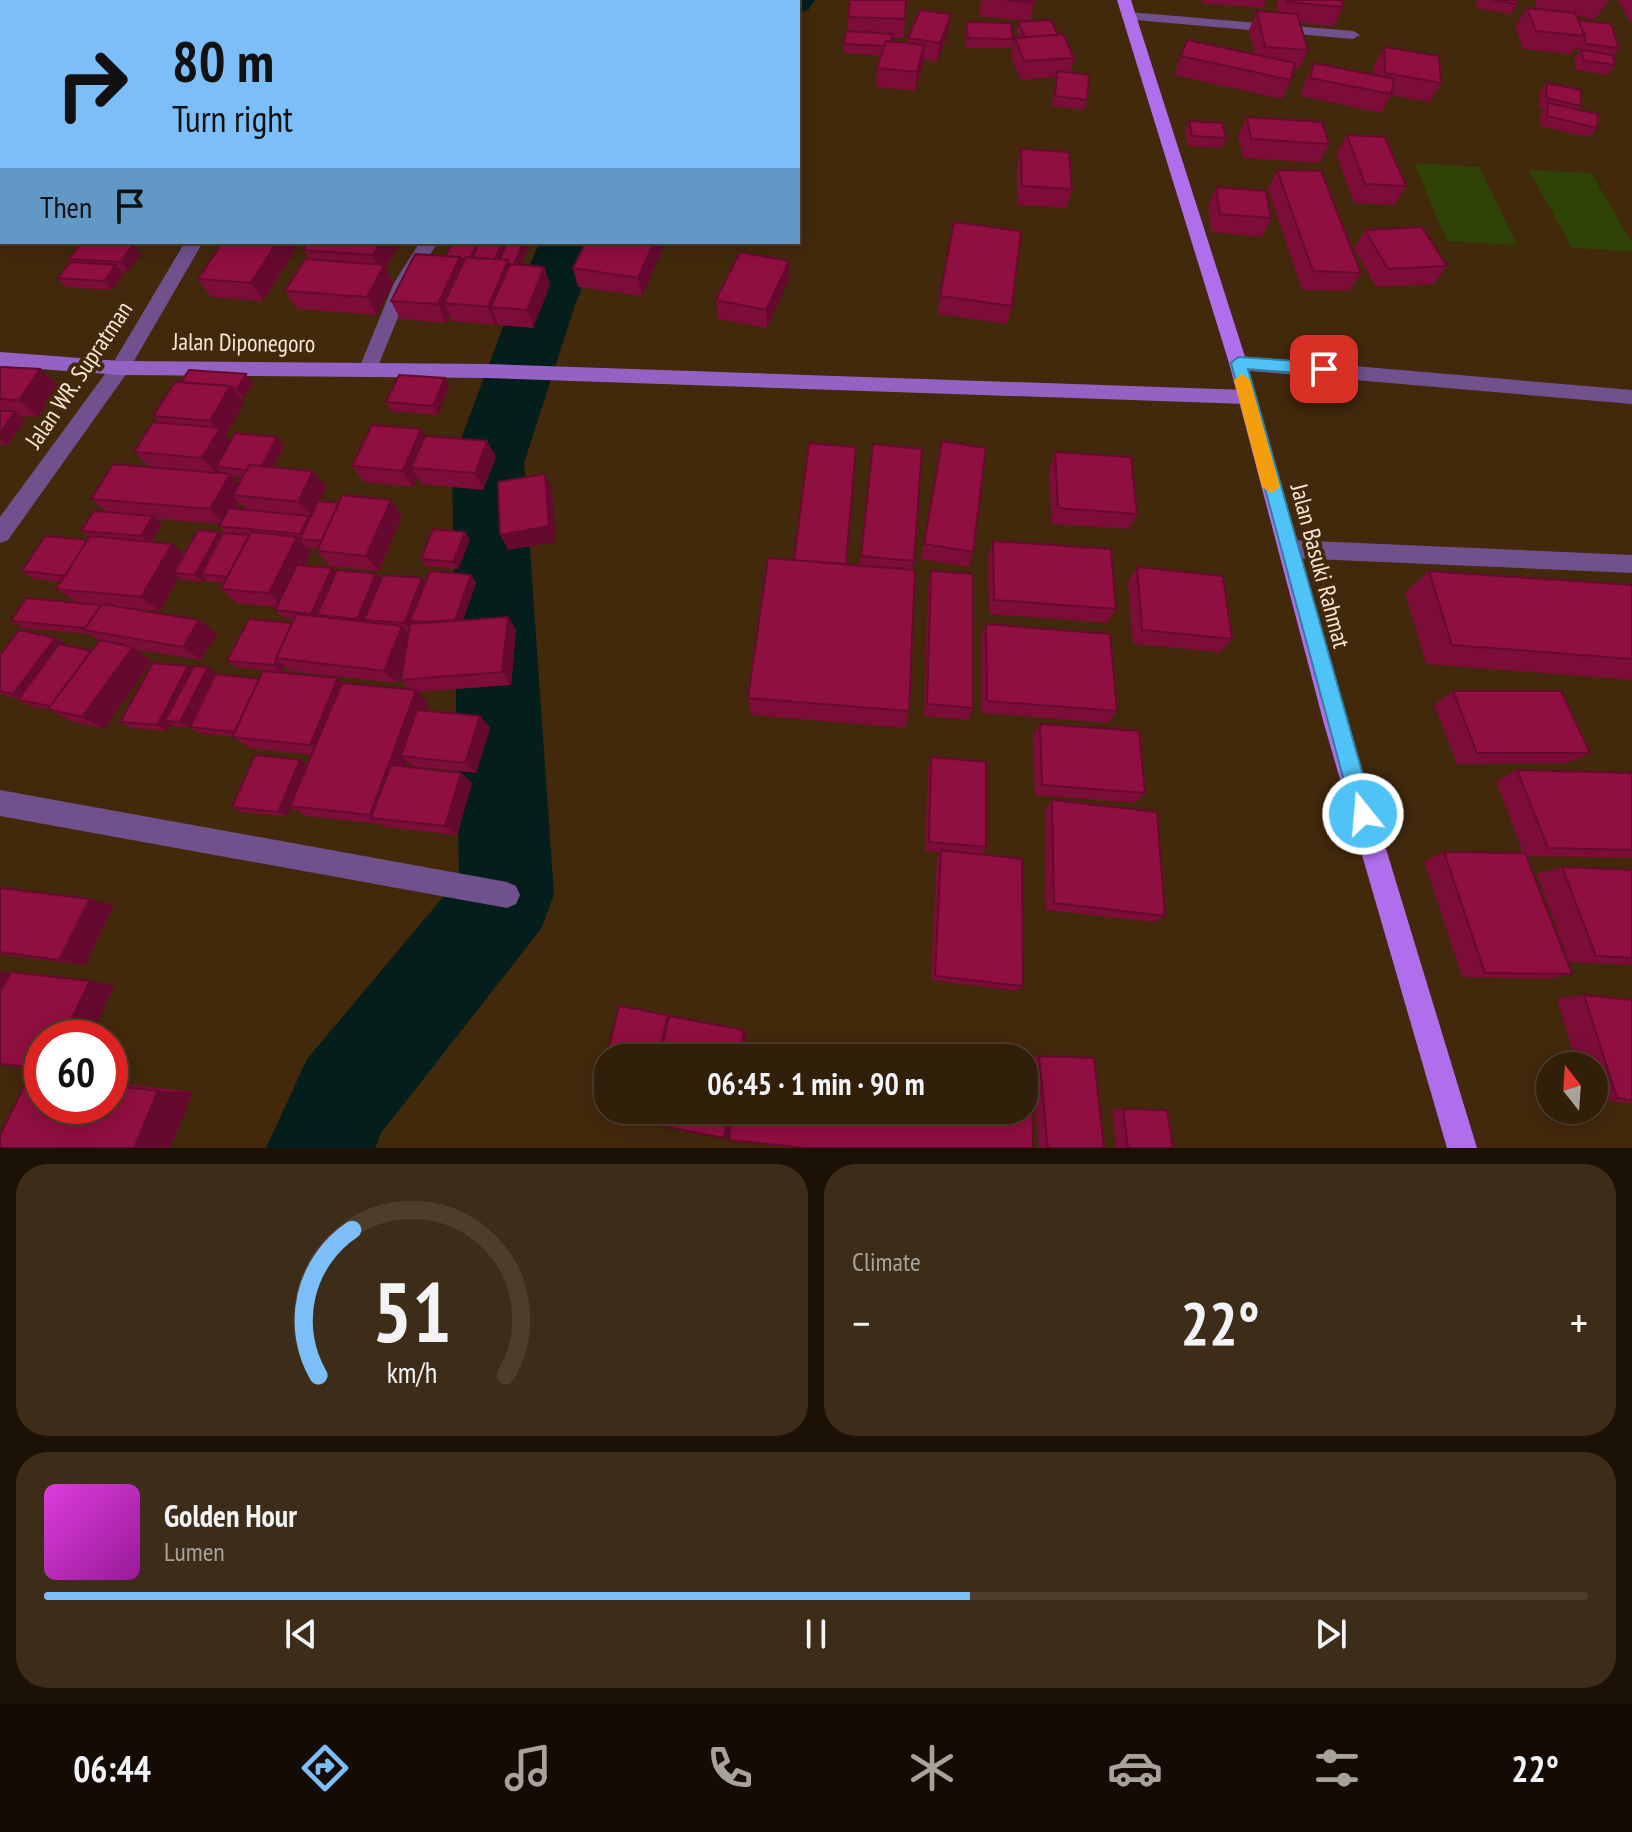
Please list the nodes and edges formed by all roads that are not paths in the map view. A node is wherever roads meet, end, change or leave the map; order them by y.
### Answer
1 (1126, 8) edge
2 (1353, 35) dead end
3 (193, 244) edge
4 (428, 244) edge
5 (0, 359) edge
6 (1238, 363) junction
7 (120, 368) junction
8 (367, 371) junction
9 (1246, 397) junction
10 (1632, 397) edge
11 (0, 534) edge
12 (1289, 549) junction
13 (1632, 564) edge
14 (0, 803) edge
15 (507, 895) dead end
16 (1462, 1148) edge

1 - 2 street
1 - 6 main road, Jalan Basuki Rahmat
3 - 7 street, Jalan WR. Supratman
4 - 8 street
5 - 7 main road, Jalan Diponegoro
6 - 9 main road, Jalan Basuki Rahmat
6 - 10 street
7 - 8 main road, Jalan Diponegoro
7 - 11 street, Jalan WR. Supratman
8 - 9 main road, Jalan Diponegoro
9 - 12 main road, Jalan Basuki Rahmat
12 - 13 street
12 - 16 main road, Jalan Basuki Rahmat
14 - 15 street

